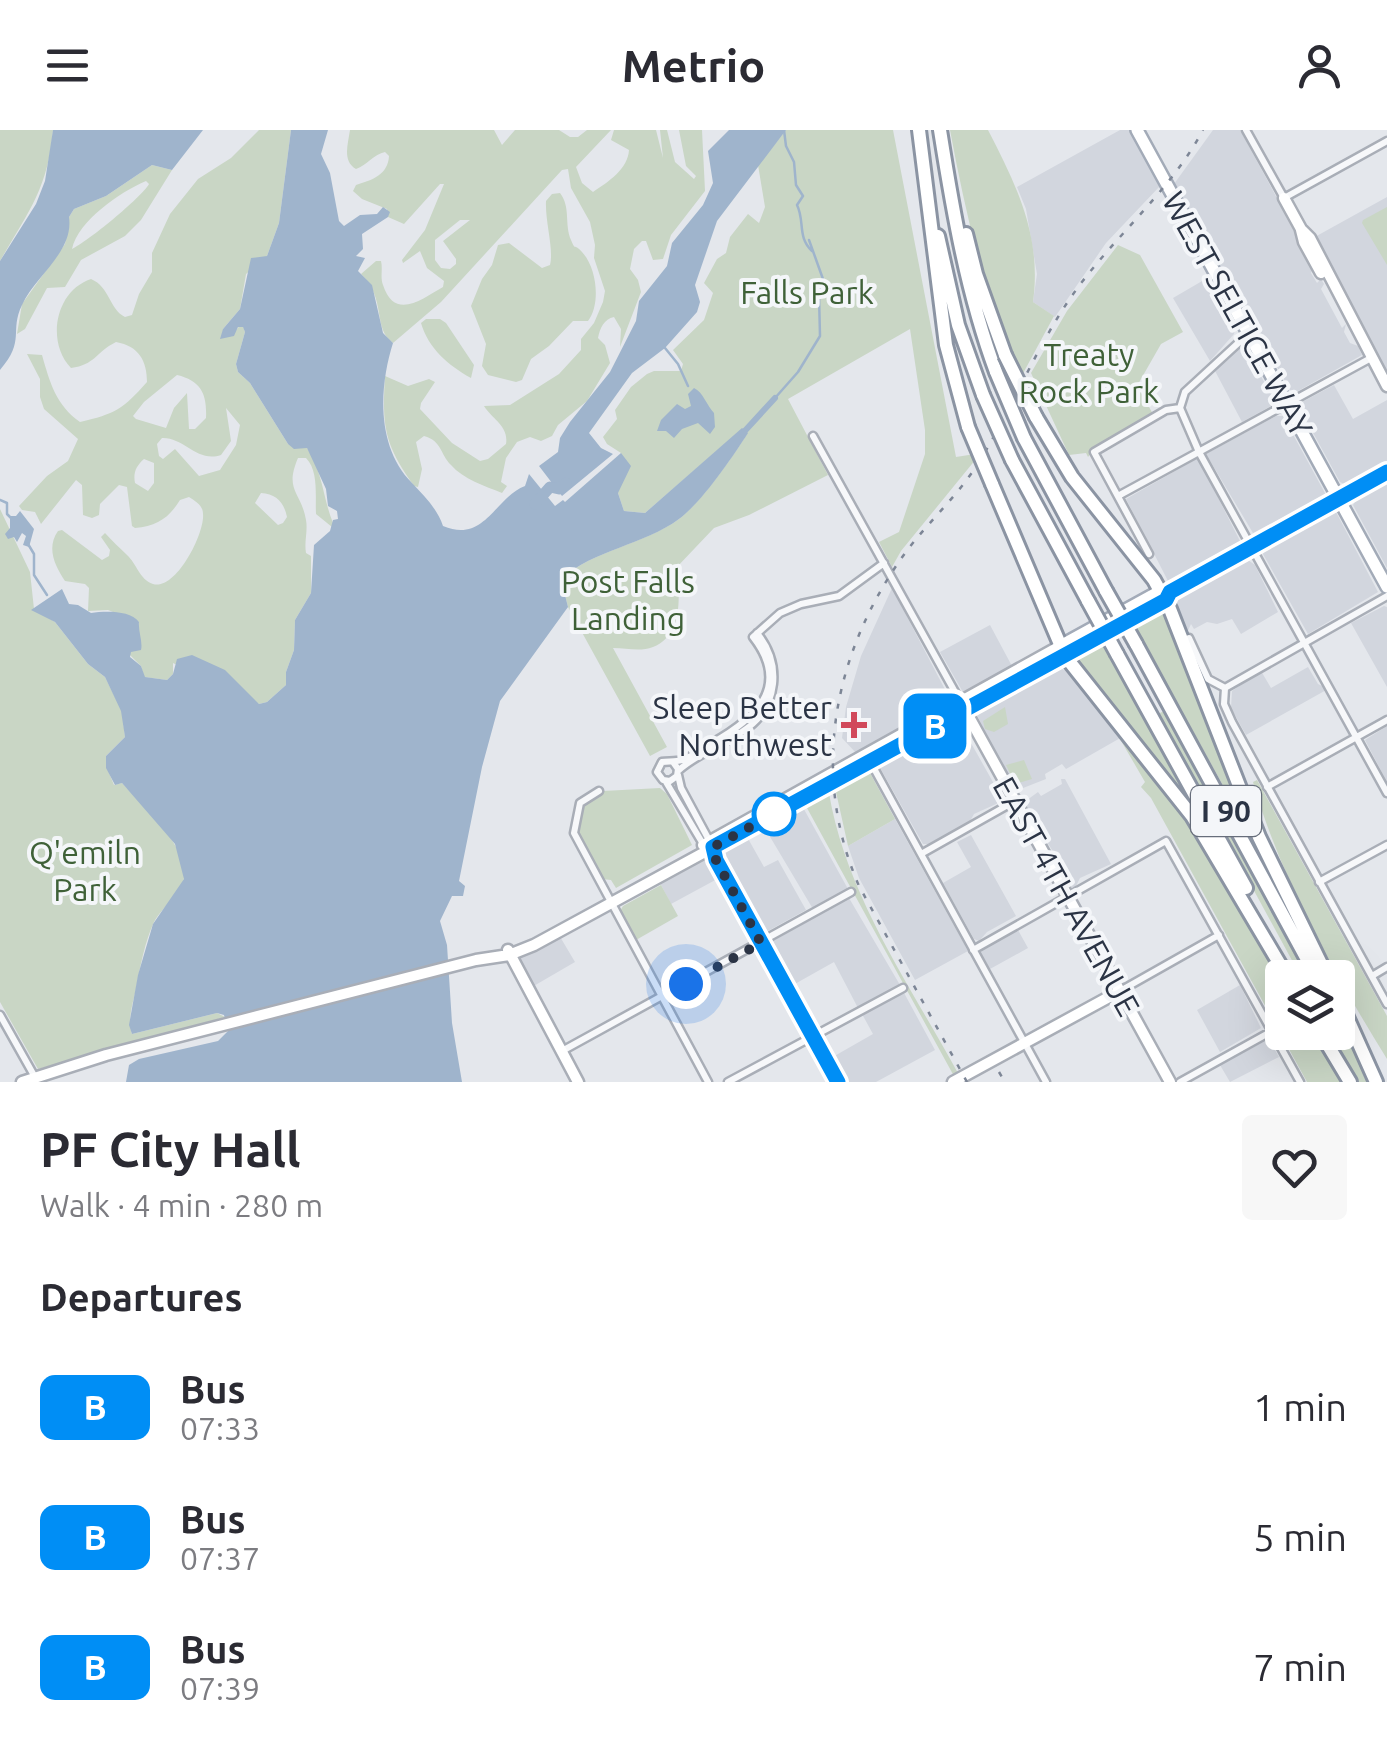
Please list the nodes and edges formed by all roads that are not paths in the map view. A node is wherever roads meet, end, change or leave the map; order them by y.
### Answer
1 (918, 130) edge
2 (942, 130) edge
3 (1137, 130) edge
4 (1246, 130) edge
5 (1387, 141) edge
6 (1284, 198) junction
7 (1248, 334) junction
8 (1373, 361) junction
9 (1387, 386) edge
10 (1287, 405) junction
11 (1180, 408) junction
12 (813, 436) dead end
13 (1200, 452) junction
14 (1387, 472) edge
15 (1118, 496) junction
16 (1339, 498) junction
17 (1252, 547) junction
18 (1149, 554) dead end
19 (884, 563) junction
20 (1387, 587) edge
21 (1165, 594) junction
22 (1387, 596) edge
23 (755, 635) junction
24 (1189, 638) dead end
25 (1305, 642) junction
26 (1062, 651) junction
27 (1226, 688) junction
28 (962, 706) junction
29 (1387, 720) edge
30 (1358, 737) junction
31 (868, 757) junction
32 (673, 762) junction
33 (678, 773) junction
34 (665, 781) junction
35 (1268, 787) junction
36 (598, 790) dead end
37 (1387, 793) edge
38 (1015, 800) junction
39 (1387, 845) edge
40 (708, 846) junction
41 (921, 854) junction
42 (1320, 882) junction
43 (851, 892) dead end
44 (1068, 897) junction
45 (608, 902) junction
46 (1219, 935) junction
47 (761, 943) junction
48 (972, 950) junction
49 (508, 952) junction
50 (1281, 960) edge
51 (1282, 960) edge
52 (1307, 960) edge
53 (1319, 960) edge
54 (1387, 968) edge
55 (1372, 976) junction
56 (903, 988) dead end
57 (1120, 991) junction
58 (661, 998) junction
59 (1387, 1004) edge
60 (0, 1015) edge
61 (1265, 1018) edge
62 (1265, 1035) edge
63 (1355, 1036) edge
64 (813, 1037) junction
65 (1025, 1042) junction
66 (1355, 1045) edge
67 (1282, 1050) edge
68 (1333, 1050) edge
69 (561, 1051) junction
70 (36, 1079) edge
71 (22, 1082) edge
72 (578, 1082) edge
73 (708, 1082) edge
74 (728, 1082) edge
75 (838, 1082) edge
76 (953, 1082) edge
77 (1046, 1082) edge
78 (1170, 1082) edge
79 (1180, 1082) edge
80 (1300, 1082) edge
81 (1352, 1082) edge
82 (1375, 1082) edge

1 - 26 highway, bridge
1 - 51 highway, I 90, bridge
2 - 21 highway, bridge
2 - 52 highway, I 90, bridge
3 - 7 main road, WEST SELTICE WAY
4 - 6 street
5 - 6 street
6 - 8 street
7 - 10 main road, WEST SELTICE WAY
7 - 11 street
8 - 9 street
8 - 10 street
10 - 13 street
10 - 16 main road, WEST SELTICE WAY
11 - 13 street
11 - 15 street
12 - 19 street
13 - 15 street
13 - 17 street
14 - 16 street
15 - 18 street
16 - 17 main road
16 - 20 main road, WEST SELTICE WAY
17 - 21 main road
17 - 25 street
19 - 23 street
19 - 28 street
21 - 26 main road
21 - 53 highway
22 - 25 street
23 - 32 street
23 - 33 street
24 - 27 street
25 - 27 street
25 - 30 street
26 - 28 street
26 - 50 highway
27 - 35 street
28 - 31 street
28 - 38 street, EAST 4TH AVENUE
29 - 30 street
30 - 35 street
30 - 37 street
31 - 40 street
31 - 41 street
32 - 33 street
32 - 34 street
33 - 34 street
33 - 40 street
34 - 40 street
35 - 42 street
36 - 45 street
38 - 41 street
38 - 44 street, EAST 4TH AVENUE
39 - 42 street
40 - 45 street
40 - 47 street
41 - 48 street
42 - 55 street
43 - 47 street
44 - 46 street
44 - 48 street
44 - 57 street, EAST 4TH AVENUE
45 - 49 street
45 - 58 street
46 - 57 street
46 - 61 street
47 - 58 street
47 - 64 street
48 - 65 street
49 - 69 street
49 - 70 street
54 - 55 street
55 - 59 street
56 - 64 street
57 - 65 street
57 - 78 street, EAST 4TH AVENUE
58 - 69 street
58 - 73 street
60 - 70 street
62 - 79 street
63 - 82 highway
64 - 74 street
64 - 75 street
65 - 76 street
65 - 77 street
66 - 82 highway
67 - 80 street
68 - 81 highway
69 - 72 street
70 - 71 street

